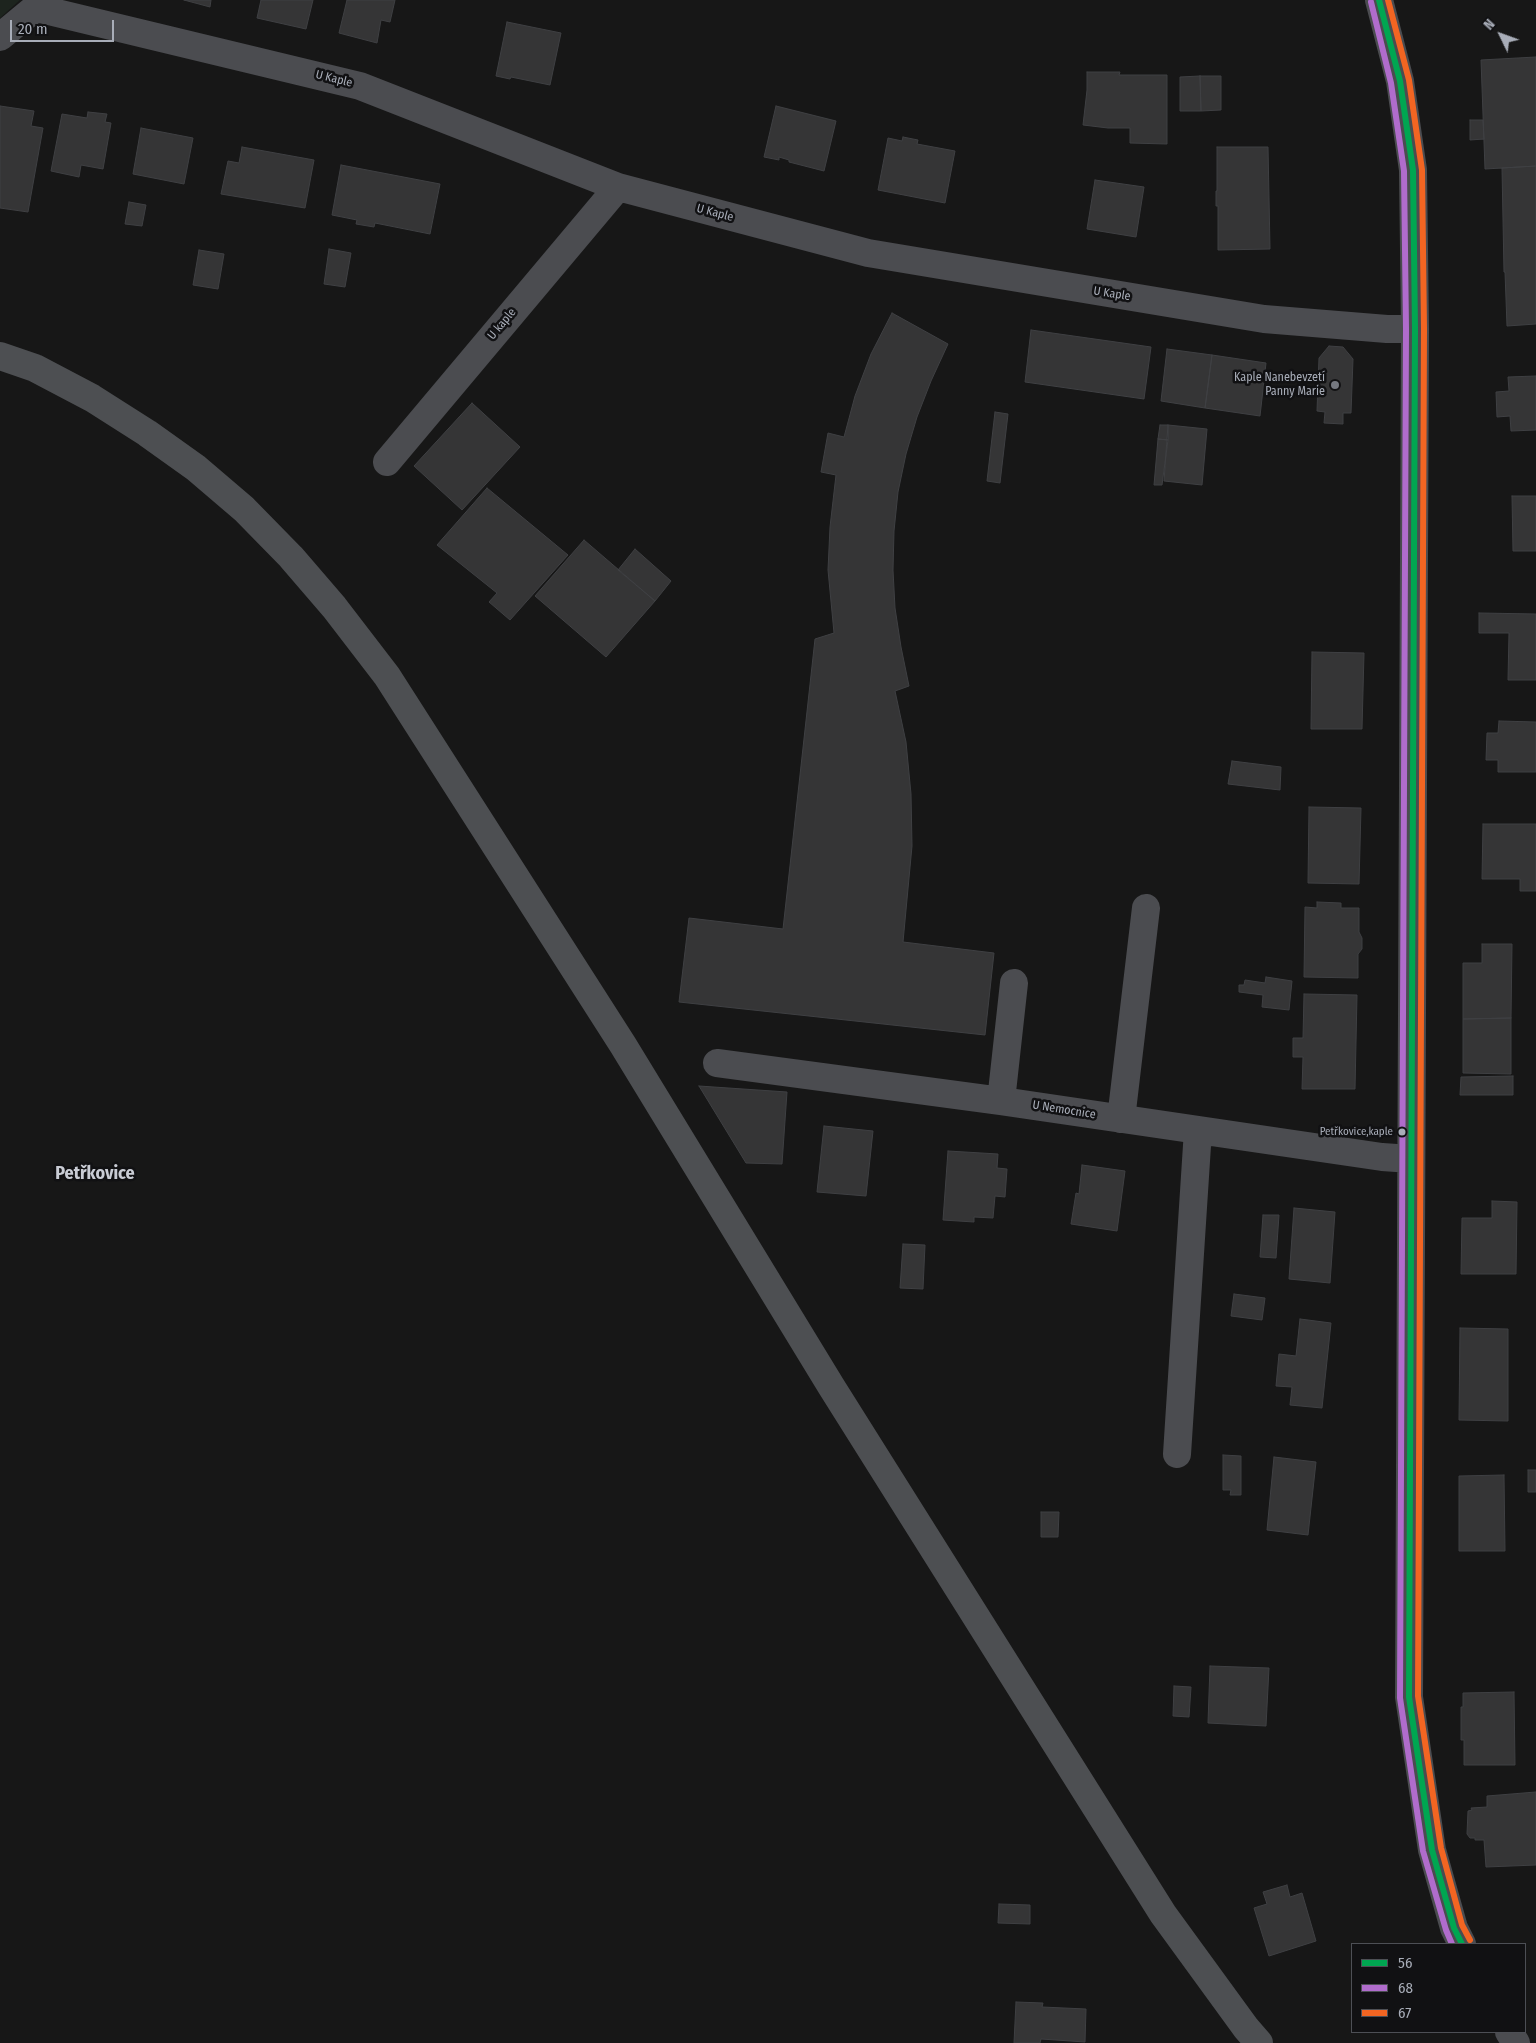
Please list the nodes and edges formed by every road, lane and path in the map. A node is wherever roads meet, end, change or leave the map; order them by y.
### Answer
1 (1379, 0) edge
2 (41, 4) edge
3 (0, 37) edge
4 (618, 187) junction
5 (1415, 329) junction
6 (0, 356) edge
7 (387, 462) dead end
8 (1146, 908) dead end
9 (1014, 983) dead end
10 (717, 1064) dead end
11 (1001, 1101) junction
12 (1121, 1119) junction
13 (1198, 1130) junction
14 (1411, 1159) junction
15 (1177, 1454) dead end
16 (1462, 1943) edge
17 (1259, 2043) edge

1 - 5 street
2 - 3 street, U Kaple
2 - 4 street, U Kaple
4 - 5 street, U Kaple
4 - 7 street, U kaple
5 - 14 street
6 - 17 main road
8 - 12 street
9 - 11 street
10 - 11 street, U Nemocnice
11 - 12 street, U Nemocnice
12 - 13 street, U Nemocnice
13 - 14 street, U Nemocnice
13 - 15 street
14 - 16 street

